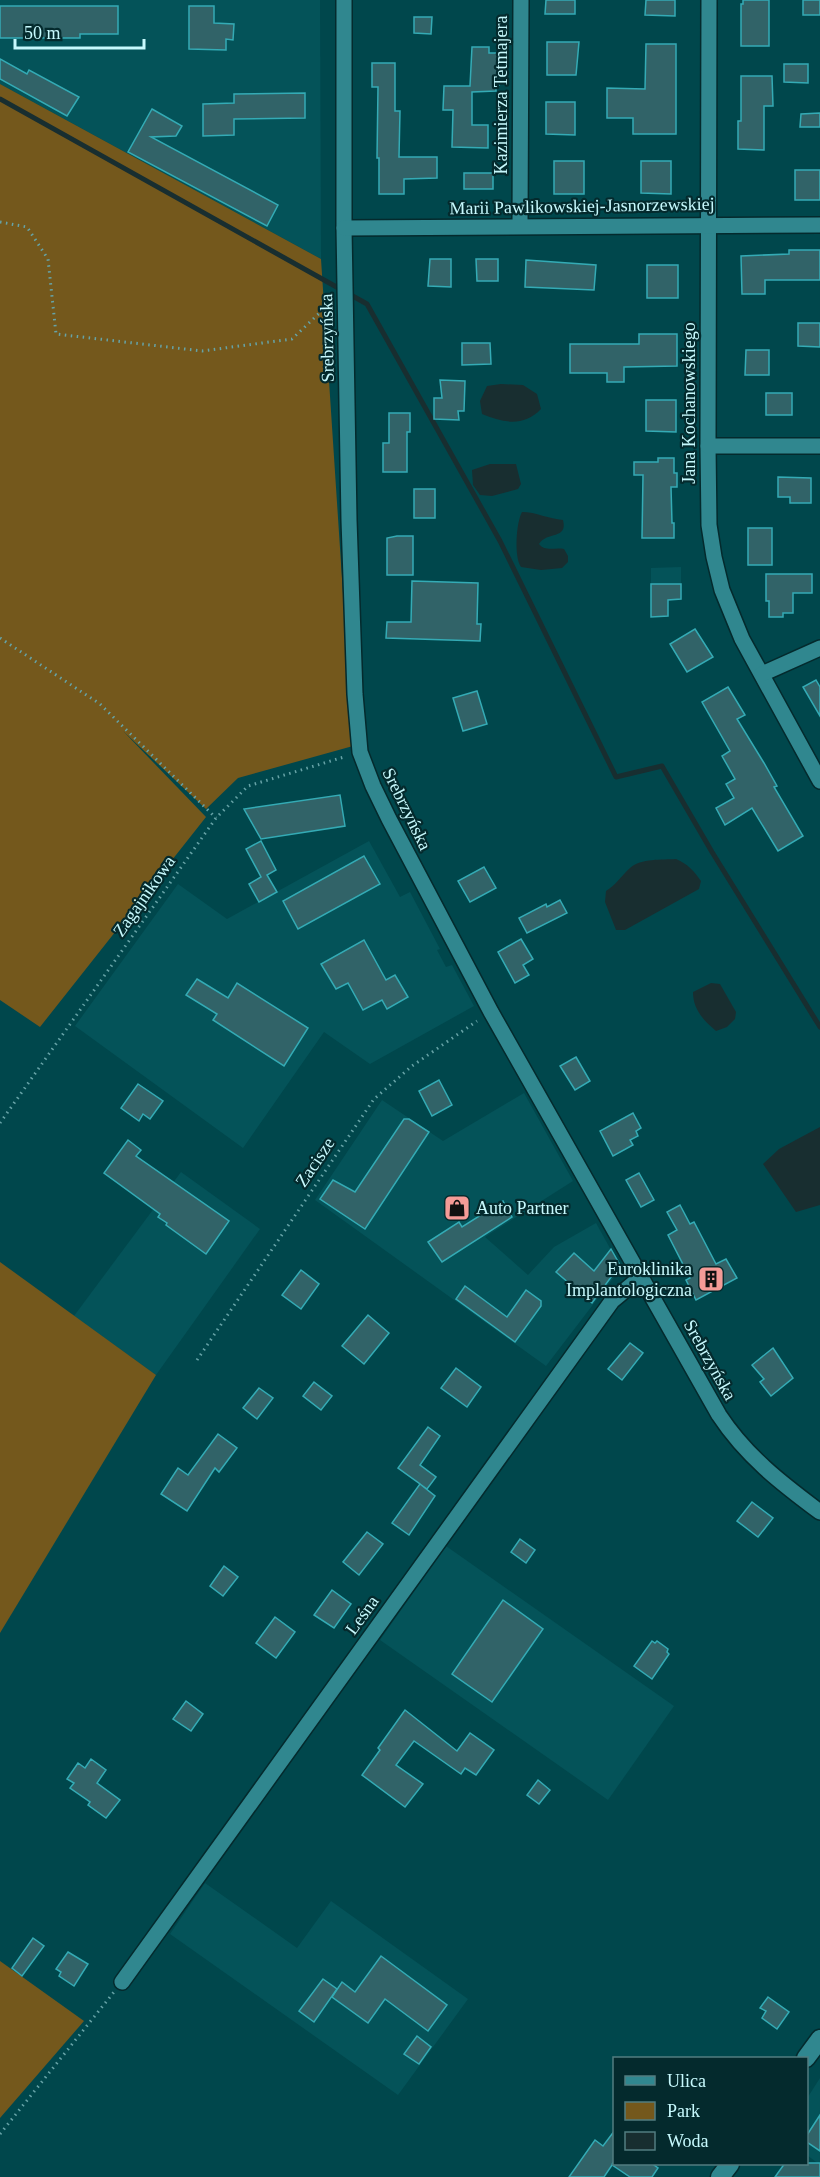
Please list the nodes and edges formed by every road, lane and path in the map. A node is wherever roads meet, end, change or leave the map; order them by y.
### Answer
1 (344, 0) edge
2 (521, 0) edge
3 (709, 0) edge
4 (0, 222) edge
5 (708, 225) junction
6 (820, 225) edge
7 (520, 226) junction
8 (344, 228) junction
9 (346, 288) junction
10 (708, 446) junction
11 (820, 446) edge
12 (0, 638) edge
13 (820, 648) edge
14 (762, 674) junction
15 (360, 752) junction
16 (820, 782) edge
17 (216, 818) junction
18 (491, 1012) junction
19 (0, 1123) edge
20 (641, 1277) junction
21 (197, 1360) dead end
22 (820, 1512) edge
23 (122, 1982) joint
24 (820, 2039) edge
25 (807, 2057) edge
26 (0, 2134) edge

1 - 8 street, Srebrzyńska
2 - 7 street, Kazimierza Tetmajera
3 - 5 street, Jana Kochanowskiego
4 - 9 path
5 - 6 street, Marii Pawlikowskiej-Jasnorzewskiej
5 - 7 street, Marii Pawlikowskiej-Jasnorzewskiej
5 - 10 street, Jana Kochanowskiego
7 - 8 street, Marii Pawlikowskiej-Jasnorzewskiej
8 - 9 street, Srebrzyńska
9 - 15 street, Srebrzyńska
10 - 11 street
10 - 14 street, Jana Kochanowskiego
12 - 17 path
13 - 14 street
14 - 16 street, Jana Kochanowskiego
15 - 17 path, Zagajnikowa
15 - 18 street, Srebrzyńska
17 - 19 path, Zagajnikowa
18 - 20 street, Srebrzyńska
18 - 21 path, Zacisze
20 - 22 street, Srebrzyńska
20 - 23 street, Leśna
23 - 26 path
24 - 25 street

